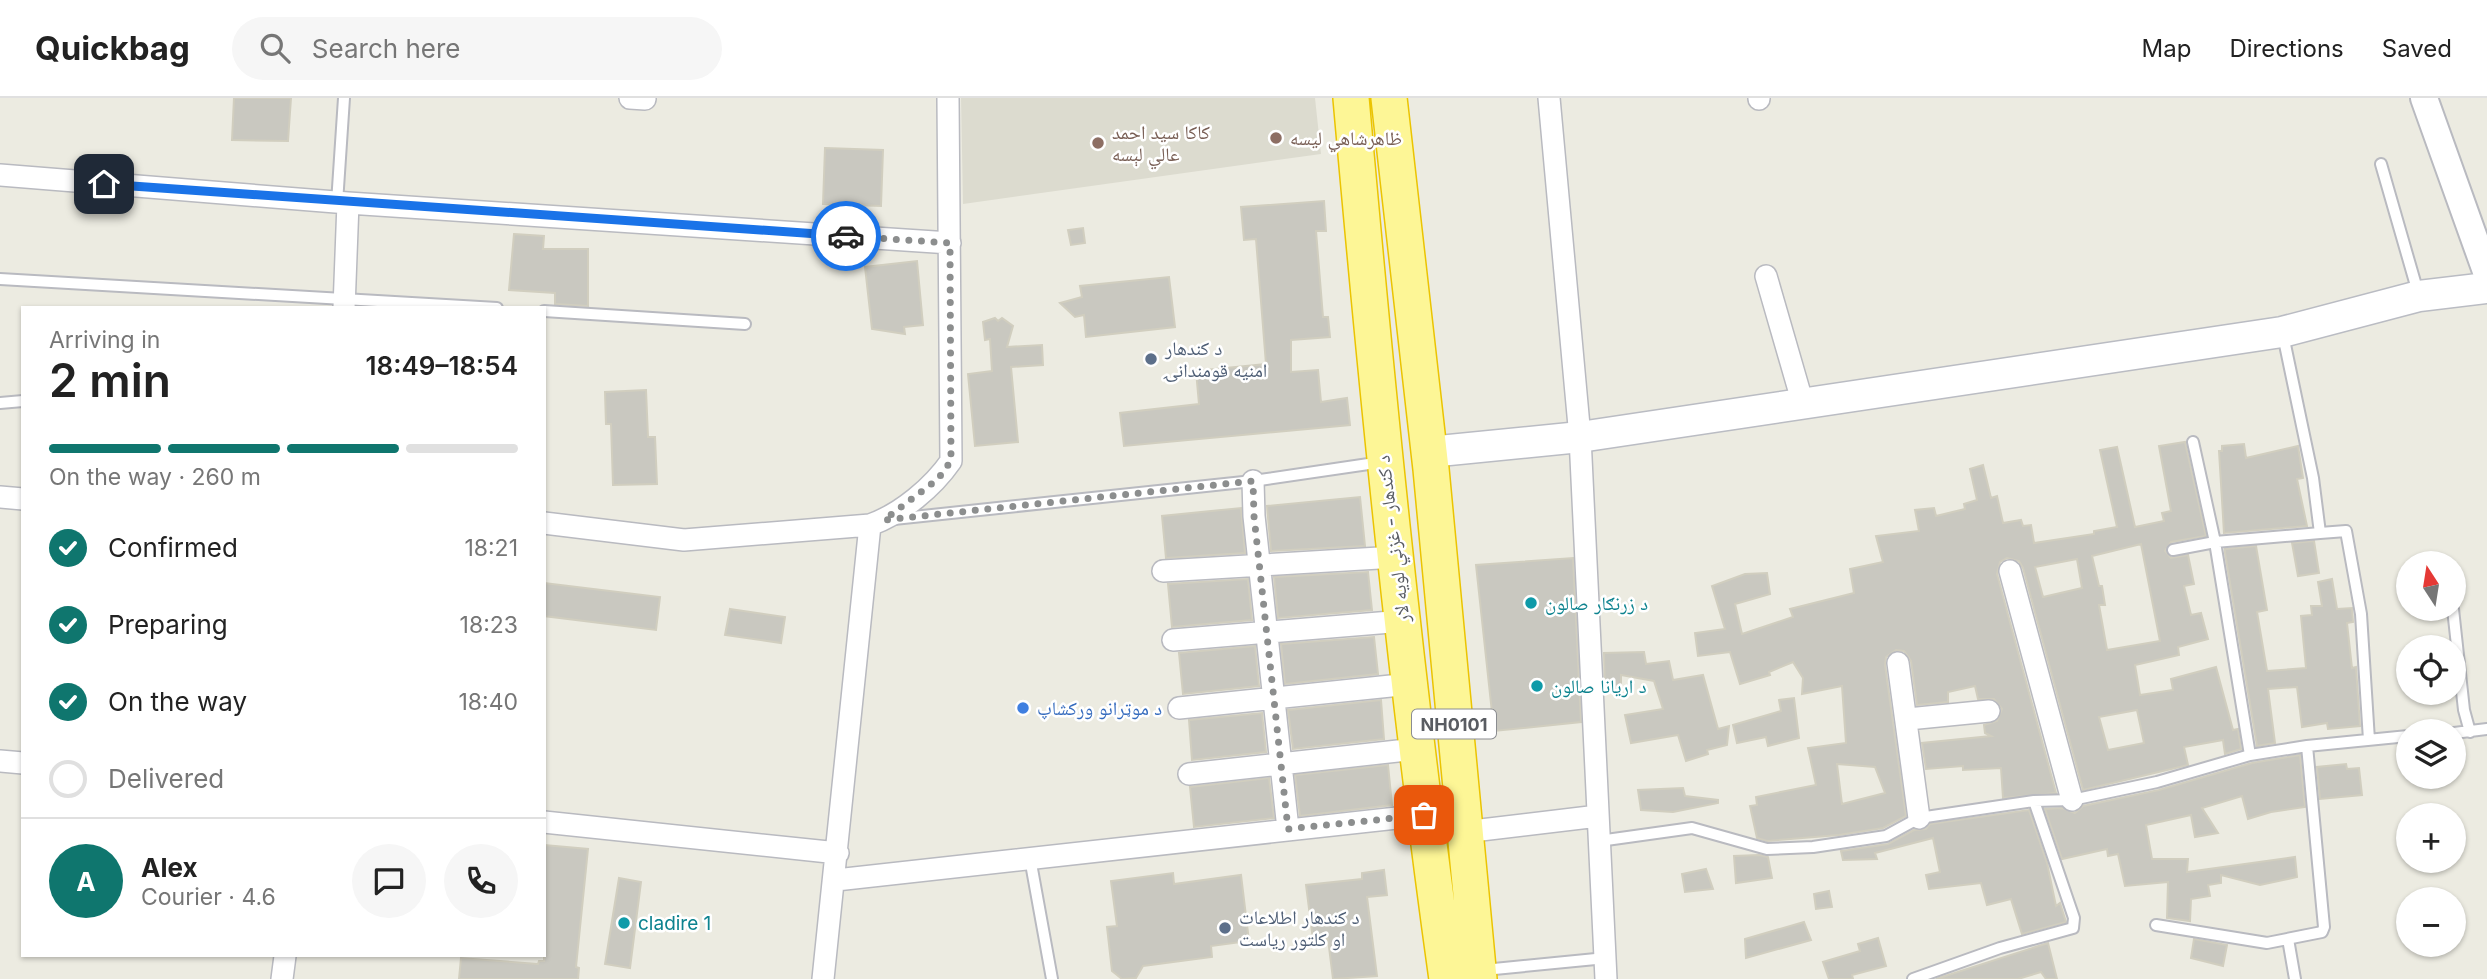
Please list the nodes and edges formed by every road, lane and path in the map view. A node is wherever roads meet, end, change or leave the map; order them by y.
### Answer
1 (344, 98) edge
2 (948, 98) edge
3 (1351, 98) edge
4 (1390, 98) edge
5 (1549, 98) edge
6 (2424, 98) edge
7 (2381, 164) dead end
8 (0, 175) edge
9 (343, 203) junction
10 (950, 243) junction
11 (2485, 260) edge
12 (1766, 276) dead end
13 (0, 279) edge
14 (2487, 288) edge
15 (2419, 296) junction
16 (344, 303) edge
17 (436, 306) edge
18 (546, 311) edge
19 (745, 324) dead end
20 (2282, 332) junction
21 (21, 401) edge
22 (0, 403) edge
23 (1803, 404) junction
24 (1580, 437) junction
25 (2193, 442) dead end
26 (1429, 452) junction
27 (1384, 462) junction
28 (1253, 481) junction
29 (0, 497) edge
30 (21, 499) edge
31 (877, 522) junction
32 (546, 523) edge
33 (2320, 533) junction
34 (2215, 541) junction
35 (2173, 550) dead end
36 (1396, 557) junction
37 (1259, 565) junction
38 (1163, 571) dead end
39 (2010, 571) dead end
40 (1403, 621) junction
41 (2454, 621) edge
42 (1267, 633) junction
43 (1173, 640) dead end
44 (1898, 663) dead end
45 (1409, 684) junction
46 (1274, 698) junction
47 (1179, 708) dead end
48 (1989, 712) dead end
49 (1908, 719) junction
50 (2487, 729) edge
51 (2466, 732) edge
52 (2470, 732) junction
53 (2396, 737) edge
54 (2369, 740) junction
55 (2307, 746) junction
56 (1416, 749) junction
57 (2250, 755) junction
58 (0, 761) edge
59 (21, 763) edge
60 (1281, 763) junction
61 (1189, 774) dead end
62 (2072, 800) junction
63 (2034, 801) junction
64 (1424, 815) junction
65 (1598, 817) junction
66 (1919, 818) junction
67 (546, 822) edge
68 (1288, 829) junction
69 (1464, 832) junction
70 (1599, 841) junction
71 (838, 853) junction
72 (1030, 858) junction
73 (836, 880) junction
74 (2156, 925) dead end
75 (2288, 939) junction
76 (285, 957) edge
77 (1606, 968) edge
78 (1468, 976) edge
79 (282, 979) edge
80 (824, 979) edge
81 (1052, 979) edge
82 (1913, 979) edge
83 (2295, 979) edge

1 - 9 lane
2 - 10 street
3 - 27 highway, د کندهار - غزني لويه لار / NH0101
4 - 26 highway, NH0101
5 - 24 street
6 - 11 street
7 - 15 lane
8 - 9 street
9 - 10 street
9 - 16 street
10 - 31 street
12 - 23 street
13 - 16 lane
14 - 15 main road
15 - 20 main road
16 - 17 lane
18 - 19 lane
20 - 23 main road
20 - 33 lane
21 - 22 lane
23 - 24 main road
24 - 26 main road
24 - 65 street
25 - 34 lane
26 - 69 highway, NH0101
27 - 28 lane
27 - 36 highway, د کندهار - غزني لويه لار / NH0101
28 - 31 lane
28 - 37 street
29 - 30 street
31 - 32 street
31 - 71 street
33 - 34 lane
33 - 54 lane
34 - 35 lane
34 - 57 lane
36 - 37 street
36 - 40 highway, د کندهار - غزني لويه لار / NH0101
37 - 38 street
37 - 42 street
39 - 62 street
40 - 42 street
40 - 45 highway, د کندهار - غزني لويه لار / NH0101
41 - 52 lane
42 - 43 street
42 - 46 street
44 - 49 street
45 - 46 street
45 - 56 highway, د کندهار - غزني لويه لار / NH0101
46 - 47 street
46 - 60 street
48 - 49 street
49 - 66 street
50 - 52 lane
51 - 52 lane
53 - 54 lane
54 - 55 lane
55 - 57 lane
55 - 75 lane
56 - 60 street
56 - 64 highway, د کندهار - غزني لويه لار / NH0101
57 - 62 lane
58 - 59 street
60 - 61 street
60 - 68 street
62 - 63 lane
63 - 66 lane
63 - 82 lane
64 - 68 street
64 - 78 highway, د کندهار - غزني لويه لار / NH0101
65 - 69 street
65 - 70 street
66 - 70 lane
67 - 71 street
68 - 72 street
69 - 78 highway, NH0101
70 - 77 street
71 - 73 street
72 - 73 street
72 - 81 lane
73 - 80 street
74 - 75 lane
75 - 83 lane
76 - 79 street
77 - 78 lane

